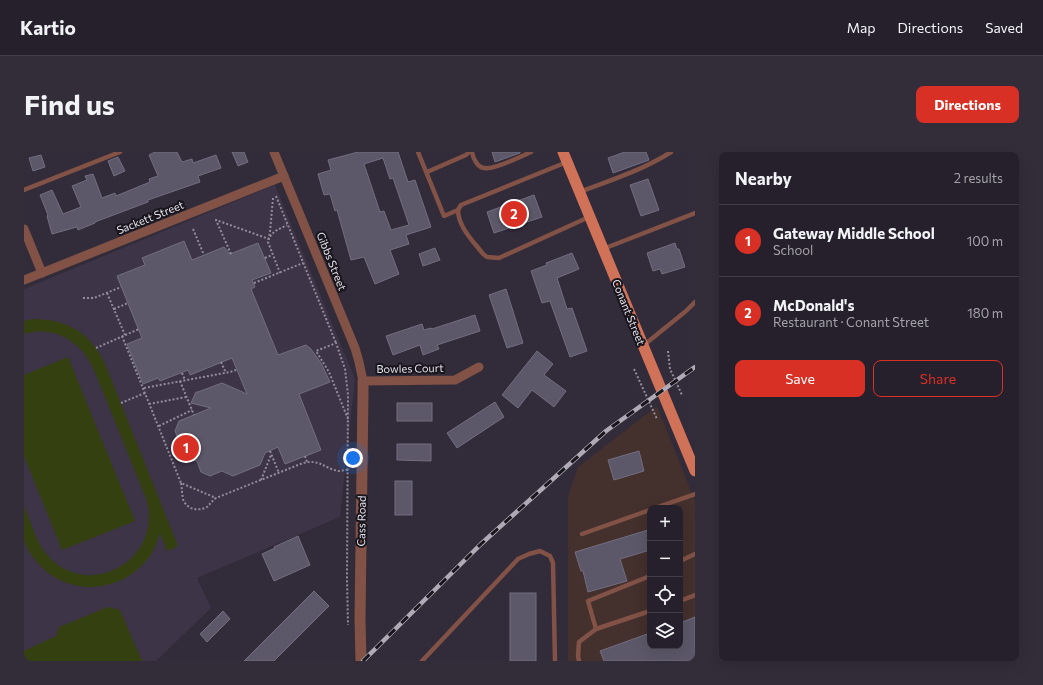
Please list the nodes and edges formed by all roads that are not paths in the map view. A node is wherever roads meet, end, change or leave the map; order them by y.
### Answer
1 (120, 152) edge
2 (274, 152) edge
3 (418, 152) edge
4 (469, 152) edge
5 (472, 152) edge
6 (531, 152) edge
7 (671, 152) edge
8 (565, 157) edge
9 (427, 172) junction
10 (284, 176) junction
11 (24, 190) edge
12 (580, 192) junction
13 (458, 210) junction
14 (695, 213) edge
15 (590, 217) junction
16 (24, 229) edge
17 (603, 249) junction
18 (42, 273) junction
19 (24, 280) edge
20 (695, 302) edge
21 (643, 345) junction
22 (479, 367) dead end
23 (362, 381) junction
24 (695, 471) edge
25 (695, 494) edge
26 (664, 505) edge
27 (647, 511) edge
28 (582, 534) dead end
29 (695, 554) edge
30 (683, 560) edge
31 (648, 577) edge
32 (695, 596) edge
33 (683, 600) edge
34 (647, 612) edge
35 (596, 629) junction
36 (361, 661) edge
37 (422, 661) edge
38 (555, 661) edge
39 (579, 661) edge

1 - 11 lane
2 - 10 street, Gibbs Street
3 - 9 lane
4 - 9 lane
5 - 6 lane
7 - 12 lane
8 - 12 main road, Conant Street
8 - 13 lane
9 - 13 lane
10 - 18 street, Sackett Street
10 - 23 street, Gibbs Street
12 - 15 main road, Conant Street
13 - 15 lane
14 - 17 lane
15 - 17 main road, Conant Street
16 - 18 street
17 - 21 main road, Conant Street
18 - 19 street, Sackett Street
20 - 21 lane
21 - 24 main road, Conant Street
22 - 23 street, Bowles Court
23 - 36 street, Cass Road
25 - 26 lane
27 - 28 lane
29 - 30 lane
31 - 35 lane
32 - 33 lane
34 - 35 lane
35 - 39 lane
37 - 38 lane

